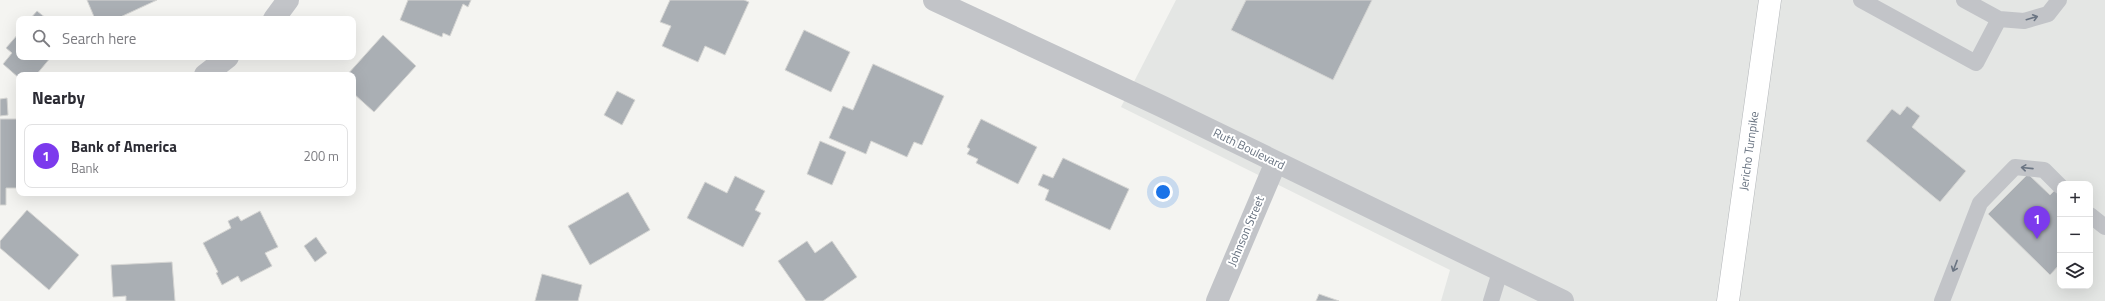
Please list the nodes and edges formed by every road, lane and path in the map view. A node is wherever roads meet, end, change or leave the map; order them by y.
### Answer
1 (288, 0) edge
2 (1770, 0) edge
3 (1861, 0) edge
4 (1964, 0) edge
5 (2058, 0) edge
6 (937, 1) edge
7 (276, 16) edge
8 (1999, 19) junction
9 (224, 60) edge
10 (209, 72) edge
11 (1276, 162) junction
12 (2057, 183) edge
13 (2092, 217) edge
14 (2105, 227) edge
15 (1500, 272) junction
16 (1217, 301) edge
17 (1491, 301) edge
18 (1563, 301) edge
19 (1728, 301) edge
20 (1942, 301) edge

1 - 7 street
2 - 19 main road, Jericho Turnpike
3 - 8 lane
4 - 8 lane
8 -> 5 lane
6 - 11 street, Ruth Boulevard
9 - 10 street
11 - 15 street, Ruth Boulevard
11 - 16 street, Johnson Street
12 -> 20 lane
13 - 14 lane
15 - 17 lane
15 - 18 street, Ruth Boulevard

